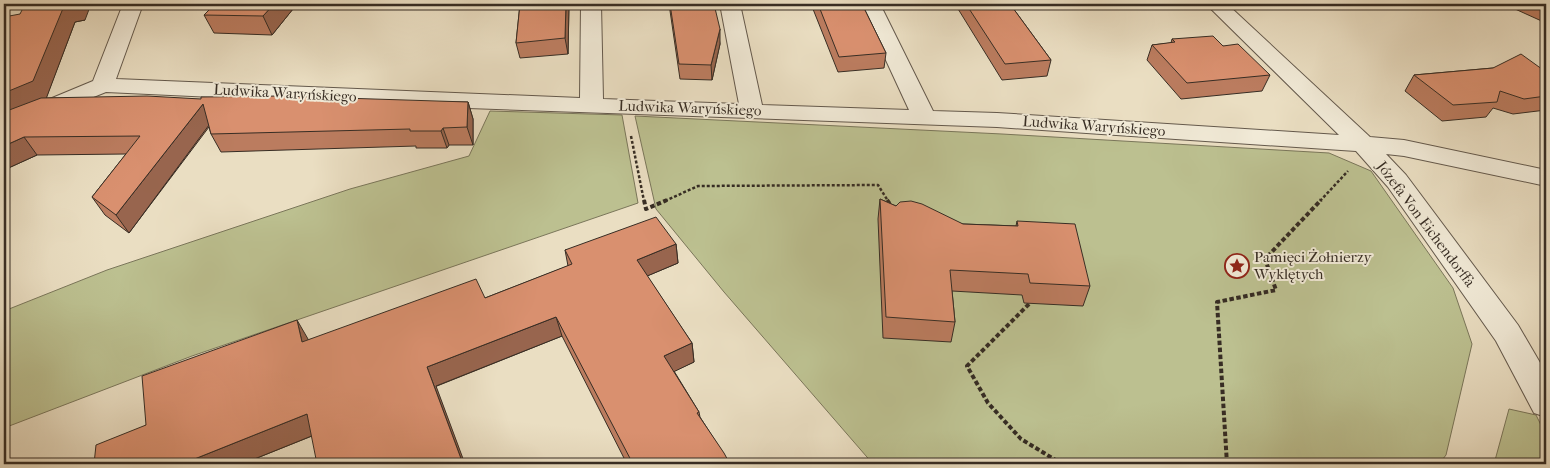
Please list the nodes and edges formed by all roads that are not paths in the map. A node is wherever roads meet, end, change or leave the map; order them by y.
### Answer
1 (133, 4) edge
2 (591, 4) edge
3 (730, 4) edge
4 (870, 4) edge
5 (1216, 4) edge
6 (103, 85) junction
7 (591, 104) junction
8 (752, 111) junction
9 (924, 117) junction
10 (4, 126) edge
11 (1363, 144) junction
12 (1546, 178) edge
13 (1546, 403) edge

1 - 6 street
2 - 7 street
3 - 8 street
4 - 9 street
5 - 11 street, Józefa Von Eichendorffa
6 - 7 street, Ludwika Waryńskiego
6 - 10 street
7 - 8 street, Ludwika Waryńskiego
8 - 9 street, Ludwika Waryńskiego
9 - 11 street, Ludwika Waryńskiego
11 - 12 street, Ludwika Waryńskiego
11 - 13 street, Józefa Von Eichendorffa

